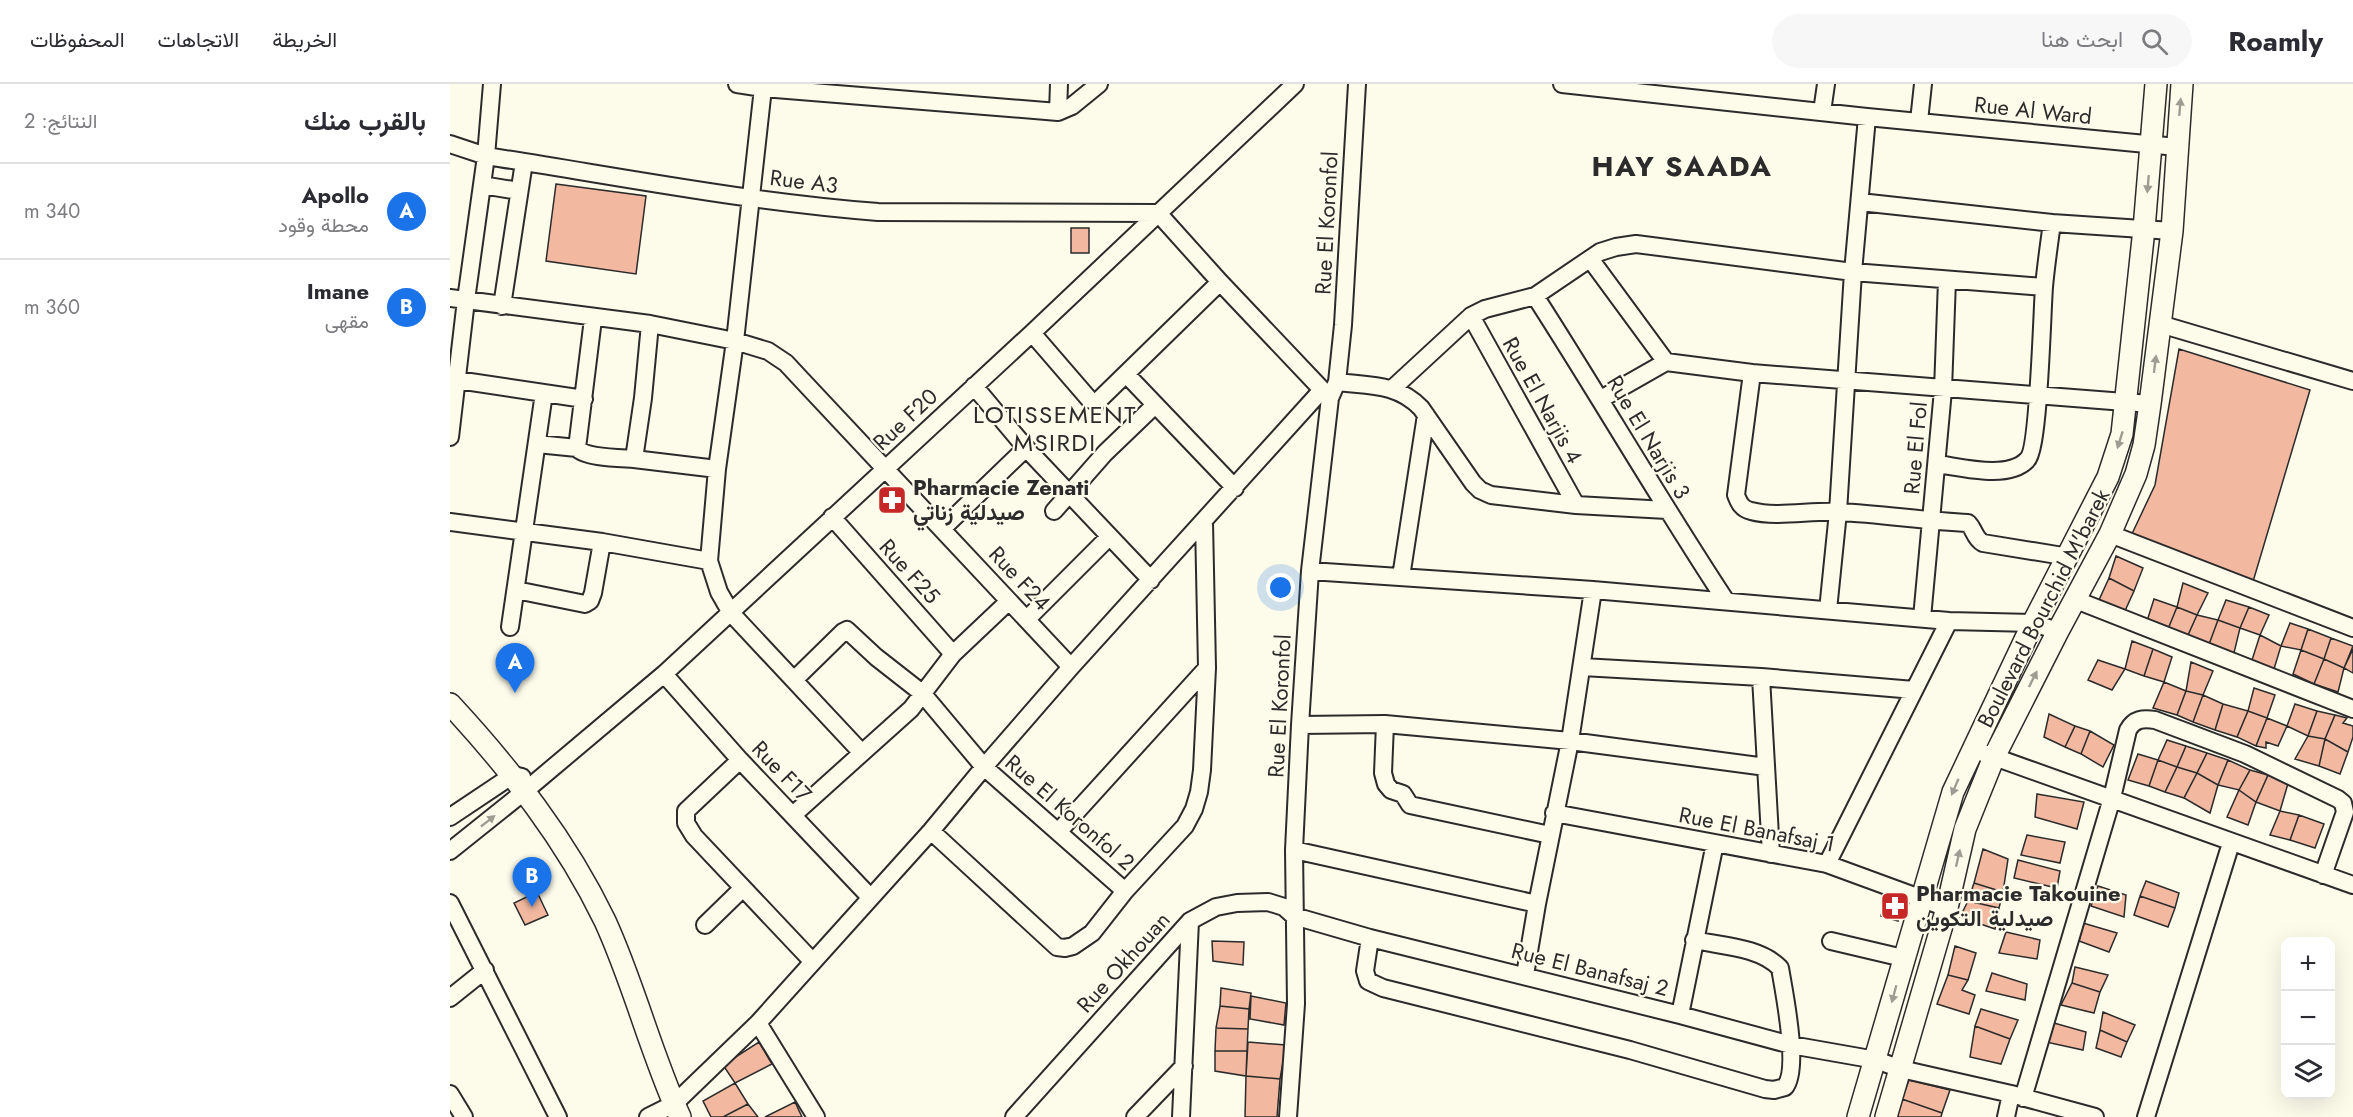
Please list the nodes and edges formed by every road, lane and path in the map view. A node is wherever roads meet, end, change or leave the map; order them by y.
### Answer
1 (492, 84) edge
2 (737, 84) edge
3 (1059, 84) edge
4 (1100, 84) edge
5 (1295, 84) edge
6 (1357, 84) edge
7 (1562, 84) edge
8 (1826, 84) edge
9 (1923, 84) edge
10 (2156, 84) edge
11 (2182, 84) edge
12 (763, 88) junction
13 (1058, 112) junction
14 (1822, 112) junction
15 (1867, 117) junction
16 (1919, 121) junction
17 (450, 144) edge
18 (2152, 146) junction
19 (2177, 147) junction
20 (486, 156) junction
21 (524, 162) junction
22 (482, 185) junction
23 (519, 191) junction
24 (749, 197) junction
25 (1860, 202) junction
26 (1158, 213) junction
27 (2052, 223) junction
28 (2144, 229) junction
29 (2172, 231) junction
30 (1592, 260) junction
31 (1853, 272) junction
32 (1947, 280) junction
33 (1220, 282) junction
34 (2044, 287) junction
35 (1535, 297) junction
36 (458, 299) edge
37 (502, 306) junction
38 (1471, 316) junction
39 (593, 319) junction
40 (650, 324) junction
41 (2160, 324) junction
42 (1032, 333) junction
43 (735, 341) junction
44 (1666, 362) junction
45 (1126, 374) junction
46 (1752, 374) junction
47 (453, 379) edge
48 (1845, 381) junction
49 (2353, 381) edge
50 (974, 386) junction
51 (1392, 389) junction
52 (1330, 390) junction
53 (1943, 390) junction
54 (544, 393) junction
55 (2038, 396) junction
56 (584, 399) junction
57 (1601, 399) junction
58 (2126, 402) junction
59 (2150, 404) junction
60 (1155, 405) junction
61 (1426, 415) junction
62 (450, 437) edge
63 (537, 444) junction
64 (577, 448) junction
65 (1026, 448) junction
66 (634, 459) junction
67 (1938, 464) junction
68 (886, 468) junction
69 (717, 469) junction
70 (1234, 488) junction
71 (1068, 493) junction
72 (1576, 505) junction
73 (1666, 510) junction
74 (1054, 511) dead end
75 (1838, 512) junction
76 (832, 517) junction
77 (1931, 521) junction
78 (450, 522) edge
79 (1204, 522) junction
80 (943, 528) junction
81 (525, 533) junction
82 (2110, 534) junction
83 (1109, 537) junction
84 (602, 542) junction
85 (2069, 557) junction
86 (709, 561) junction
87 (1310, 571) junction
88 (1401, 577) junction
89 (1151, 580) junction
90 (516, 590) junction
91 (1593, 590) junction
92 (2076, 600) junction
93 (1009, 601) junction
94 (1726, 601) junction
95 (1828, 610) junction
96 (731, 613) junction
97 (1922, 618) junction
98 (1028, 619) junction
99 (1949, 621) junction
100 (2034, 623) junction
101 (510, 627) dead end
102 (2353, 628) edge
103 (2058, 631) junction
104 (953, 654) junction
105 (1071, 667) junction
106 (1582, 667) junction
107 (1207, 668) junction
108 (664, 674) junction
109 (1761, 677) junction
110 (794, 681) junction
111 (1914, 690) junction
112 (922, 693) junction
113 (450, 704) edge
114 (2353, 709) edge
115 (1385, 724) junction
116 (1300, 725) junction
117 (1570, 741) junction
118 (1972, 749) junction
119 (862, 753) junction
120 (1994, 757) junction
121 (740, 760) junction
122 (1766, 766) junction
123 (984, 767) junction
124 (525, 782) junction
125 (2112, 798) junction
126 (1554, 813) junction
127 (793, 815) junction
128 (450, 817) edge
129 (931, 831) junction
130 (1059, 831) junction
131 (1550, 835) junction
132 (1715, 843) junction
133 (2231, 843) junction
134 (1294, 850) junction
135 (450, 851) edge
136 (1771, 854) junction
137 (1827, 864) junction
138 (2323, 876) junction
139 (2353, 885) edge
140 (743, 888) junction
141 (1125, 891) junction
142 (870, 897) junction
143 (1920, 898) junction
144 (450, 903) edge
145 (1537, 904) junction
146 (1947, 908) junction
147 (1294, 916) junction
148 (1190, 921) junction
149 (705, 925) dead end
150 (1370, 938) junction
151 (1694, 940) junction
152 (1831, 941) dead end
153 (1903, 958) junction
154 (813, 962) junction
155 (485, 970) junction
156 (1525, 975) junction
157 (450, 998) edge
158 (1680, 1014) junction
159 (758, 1023) junction
160 (1791, 1045) junction
161 (1876, 1060) junction
162 (1184, 1066) junction
163 (1900, 1069) junction
164 (450, 1094) edge
165 (2017, 1096) junction
166 (677, 1110) edge
167 (1019, 1115) edge
168 (464, 1117) edge
169 (558, 1117) edge
170 (648, 1117) edge
171 (816, 1117) edge
172 (1135, 1117) edge
173 (1181, 1117) edge
174 (1288, 1117) edge
175 (1858, 1117) edge
176 (1886, 1117) edge
177 (2007, 1117) edge
178 (2095, 1117) edge
179 (2146, 1117) edge

1 - 20 street
2 - 12 street
3 - 13 street
4 - 13 street
5 - 26 street, Rue F20
6 - 52 street, Rue El Koronfol
7 - 14 street, Rue Al Ward
8 - 14 street
9 - 16 street
10 - 18 main road, Boulevard Bourchid M'barek
19 -> 11 main road, Boulevard Bourchid M'barek
12 - 13 street
12 - 24 street
14 - 15 street, Rue Al Ward
15 - 16 street, Rue Al Ward
15 - 25 street
16 - 18 street, Rue Al Ward
17 - 20 street, Rue A3
18 - 19 street, Rue Al Ward
18 -> 28 main road, Boulevard Bourchid M'barek
19 - 29 main road, Boulevard Bourchid M'barek
20 - 21 street, Rue A3
20 - 22 street
21 - 23 street
21 - 24 street, Rue A3
22 - 23 street
22 - 36 street
23 - 37 street
24 - 26 street, Rue A3
24 - 43 street
25 - 27 street
25 - 31 street
26 - 33 street
26 - 42 street, Rue F20
27 - 28 street
27 - 34 street
28 - 29 street
28 - 58 main road, Boulevard Bourchid M'barek
29 - 41 main road, Boulevard Bourchid M'barek
30 - 31 street
30 - 35 street
30 - 44 street
31 - 32 street
31 - 48 street
32 - 34 street
32 - 53 street, Rue El Fol
33 - 45 street
33 - 52 street
34 - 55 street
35 - 38 street
35 - 57 street, Rue El Narjis 3
36 - 37 street, Rue F24
36 - 47 street
37 - 39 street, Rue F24
38 - 51 street
38 - 72 street, Rue El Narjis 4
39 - 40 street, Rue F24
39 - 56 street
40 - 43 street, Rue F24
40 - 66 street
41 - 49 street
59 -> 41 main road, Boulevard Bourchid M'barek
42 - 45 street
42 - 50 street, Rue F20
43 - 68 street, Rue F24
43 - 69 street
44 - 46 street
44 - 57 street
45 - 60 street
46 - 48 street
46 - 75 street
47 - 54 street
47 - 62 street
48 - 53 street
48 - 75 street
50 - 65 street
50 - 68 street, Rue F20
51 - 52 street
51 - 61 street
52 - 70 street
52 - 87 street, Rue El Koronfol
53 - 55 street
53 - 67 street, Rue El Fol
54 - 56 street
54 - 63 street
55 - 58 street
55 - 67 street
56 - 64 street
57 - 73 street, Rue El Narjis 3
58 - 59 street
58 -> 85 main road, Boulevard Bourchid M'barek
59 - 82 main road, Boulevard Bourchid M'barek
60 - 70 street
60 - 71 street
61 - 72 street
61 - 88 street
63 - 64 street
63 - 81 street
64 - 66 street
65 - 71 street
65 - 80 street
66 - 69 street
67 - 77 street, Rue El Fol
68 - 76 street, Rue F20
68 - 80 street, Rue F24
69 - 86 street
70 - 79 street
71 - 74 street
71 - 83 street
72 - 73 street
73 - 94 street, Rue El Narjis 3
75 - 77 street
75 - 95 street
76 - 96 street, Rue F20
76 - 104 street, Rue F25
77 - 85 street
77 - 97 street, Rue El Fol
78 - 81 street
79 - 89 street
79 - 107 street
80 - 93 street, Rue F24
81 - 84 street
81 - 90 street
82 - 92 main road, Boulevard Bourchid M'barek
82 - 102 street
83 - 89 street
83 - 98 street
84 - 86 street
84 - 90 street
85 - 100 main road, Boulevard Bourchid M'barek
86 - 96 street
87 - 88 street
87 - 116 street, Rue El Koronfol
88 - 91 street
89 - 105 street
90 - 101 street
91 - 94 street
91 - 106 street
92 - 103 main road, Boulevard Bourchid M'barek
92 - 114 street
93 - 98 street, Rue F24
93 - 104 street
94 - 95 street
95 - 97 street
96 - 108 street, Rue F20
96 - 110 street
97 - 99 street
98 - 105 street, Rue F24
99 - 100 street
99 - 111 street
100 - 103 street
100 - 118 main road, Boulevard Bourchid M'barek
120 -> 103 main road, Boulevard Bourchid M'barek
104 - 112 street
105 - 123 street
106 - 109 street
106 - 117 street
107 - 130 street
107 - 141 street
108 - 121 street, Rue F17
108 - 124 street, Rue F20
109 - 111 street
109 - 122 street
110 - 112 street, Rue El Koronfol 2
110 - 119 street
111 - 137 street
112 - 119 street
112 - 123 street, Rue El Koronfol 2
113 - 124 main road
115 - 116 street
115 - 117 street
115 - 131 street
116 - 134 street, Rue El Koronfol
117 - 122 street
117 - 126 street
118 - 120 street
118 -> 143 main road, Boulevard Bourchid M'barek
119 - 127 street
120 - 125 street
146 -> 120 main road, Boulevard Bourchid M'barek
121 - 127 street, Rue F17
121 - 140 street
122 - 136 street
123 - 129 street
123 - 130 street, Rue El Koronfol 2
124 - 128 street
135 -> 124 street
124 - 166 main road
125 - 133 street
125 - 138 street
125 - 165 street
126 - 131 street
126 - 132 street, Rue El Banafsaj 1
127 - 142 street, Rue F17
129 - 141 street
129 - 142 street
130 - 141 street, Rue El Koronfol 2
131 - 145 street
132 - 136 street, Rue El Banafsaj 1
132 - 151 street
133 - 138 street
133 - 179 street
134 - 145 street
134 - 147 street, Rue El Koronfol
136 - 137 street, Rue El Banafsaj 1
137 - 143 street, Rue El Banafsaj 1
138 - 139 street
140 - 149 street
140 - 154 street
142 - 154 street
143 - 146 street, Rue El Banafsaj 1
143 - 153 main road, Boulevard Bourchid M'barek
144 - 155 street
145 - 156 street
146 - 163 main road, Boulevard Bourchid M'barek
147 - 148 street, Rue Okhouan
147 - 150 street, Rue El Banafsaj 2
147 - 174 street, Rue El Koronfol
148 - 162 street
148 - 167 street, Rue Okhouan
150 - 156 street, Rue El Banafsaj 2
150 - 160 street
151 - 158 street
151 - 160 street
152 - 153 street
153 -> 161 main road, Boulevard Bourchid M'barek
154 - 159 street
155 - 157 street
155 - 169 street
156 - 158 street, Rue El Banafsaj 2
158 - 160 street, Rue El Banafsaj 2
159 - 166 street
159 - 171 street
160 - 161 street, Rue El Banafsaj 2
161 - 163 street, Rue El Banafsaj 2
161 - 175 main road, Boulevard Bourchid M'barek
162 - 172 street
162 - 173 street
163 - 165 street, Rue El Banafsaj 2
163 - 176 main road, Boulevard Bourchid M'barek
164 - 168 street
165 - 177 street
165 - 178 street, Rue El Banafsaj 2
166 - 170 street

